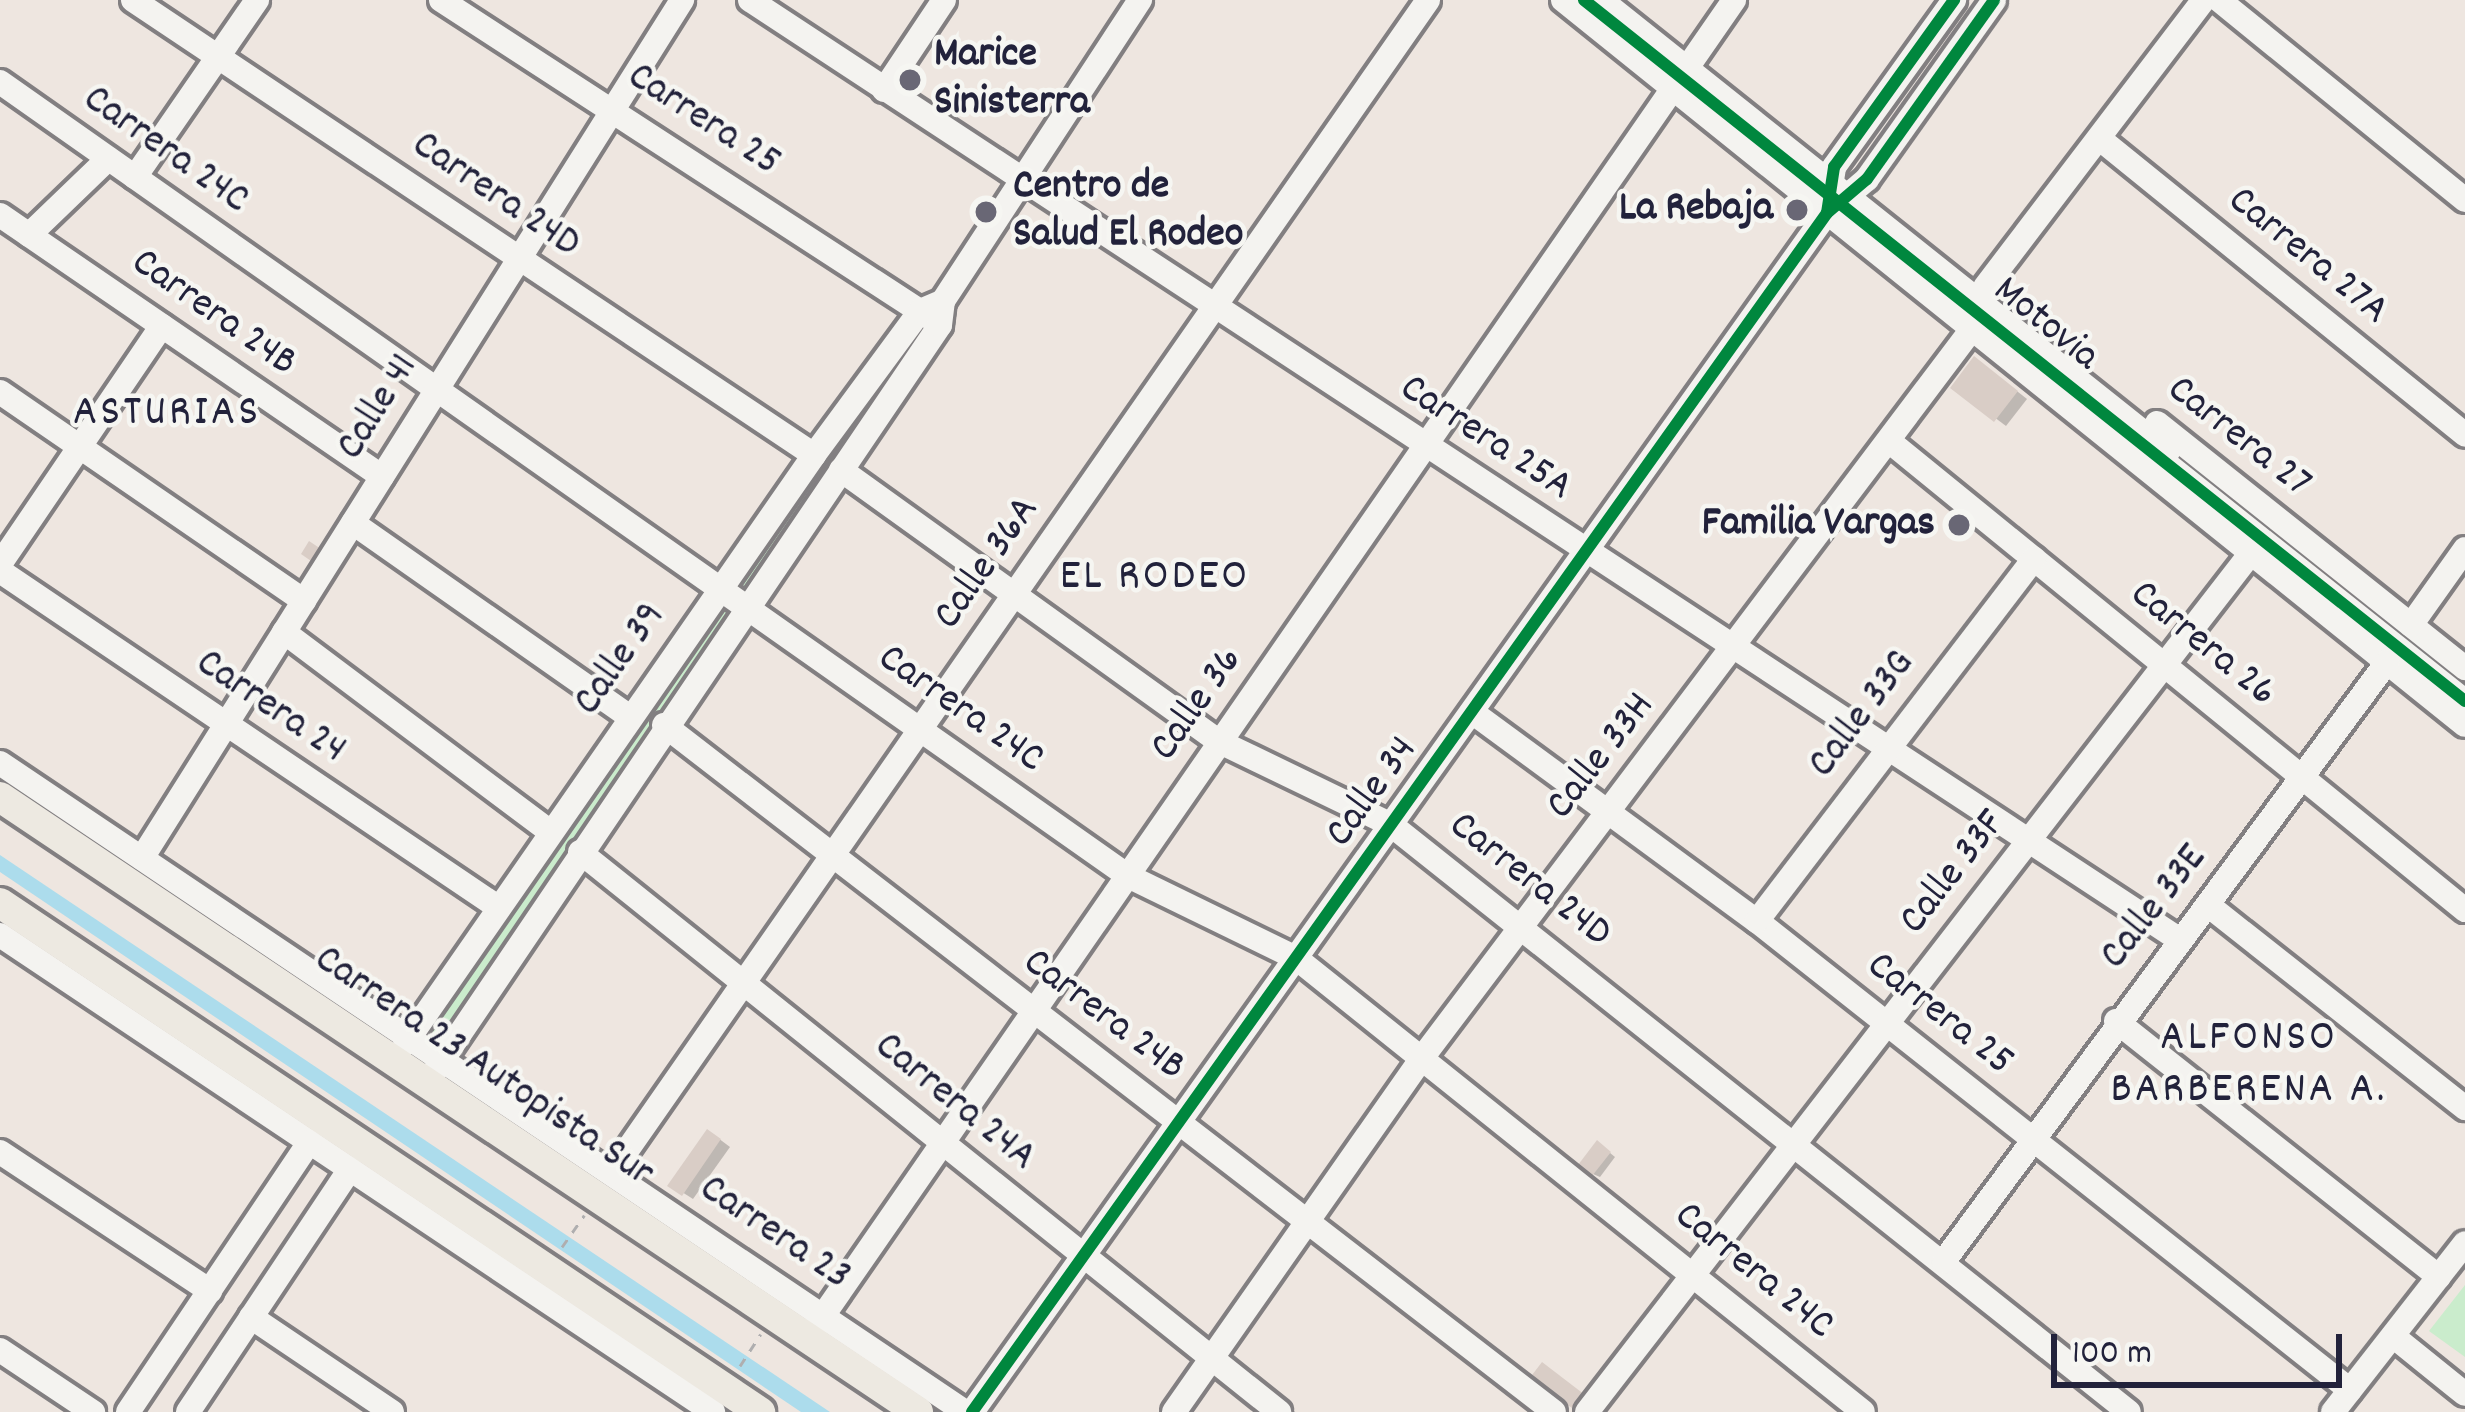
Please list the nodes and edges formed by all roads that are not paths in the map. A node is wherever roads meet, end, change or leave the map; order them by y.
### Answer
1 (133, 0) edge
2 (257, 0) edge
3 (441, 0) edge
4 (682, 0) edge
5 (944, 0) edge
6 (1140, 0) edge
7 (1428, 0) edge
8 (1563, 0) edge
9 (1584, 0) edge
10 (1601, 0) edge
11 (1624, 0) edge
12 (1734, 0) edge
13 (1954, 0) edge
14 (1994, 0) edge
15 (2204, 0) edge
16 (2219, 0) edge
17 (762, 3) edge
18 (218, 57) junction
19 (1684, 72) junction
20 (0, 82) edge
21 (884, 90) junction
22 (614, 108) junction
23 (2099, 139) junction
24 (109, 159) junction
25 (135, 177) junction
26 (1021, 182) junction
27 (1839, 192) junction
28 (2465, 200) edge
29 (0, 215) edge
30 (29, 235) junction
31 (519, 259) junction
32 (1985, 287) junction
33 (1214, 308) junction
34 (935, 312) junction
35 (162, 326) junction
36 (1972, 329) junction
37 (436, 391) junction
38 (0, 392) edge
39 (2465, 435) edge
40 (1889, 441) junction
41 (80, 446) junction
42 (1425, 446) junction
43 (814, 454) junction
44 (842, 470) junction
45 (382, 477) junction
46 (353, 523) junction
47 (2465, 549) edge
48 (1587, 551) junction
49 (2251, 553) junction
50 (2034, 559) junction
51 (0, 567) edge
52 (719, 588) junction
53 (1015, 593) junction
54 (304, 601) junction
55 (747, 608) junction
56 (2411, 625) junction
57 (284, 632) junction
58 (1736, 649) junction
59 (2387, 662) junction
60 (2164, 665) junction
61 (2465, 668) edge
62 (2465, 689) edge
63 (2465, 701) edge
64 (1472, 712) junction
65 (629, 716) junction
66 (664, 724) junction
67 (225, 725) junction
68 (2465, 725) edge
69 (920, 730) junction
70 (1220, 742) junction
71 (1886, 747) junction
72 (0, 763) edge
73 (2302, 777) junction
74 (0, 797) edge
75 (1608, 809) junction
76 (1390, 824) junction
77 (550, 832) junction
78 (2029, 840) junction
79 (580, 851) junction
80 (832, 856) junction
81 (142, 858) junction
82 (1128, 876) junction
83 (0, 903) edge
84 (2208, 904) junction
85 (499, 908) junction
86 (2465, 910) edge
87 (1757, 921) junction
88 (1525, 926) junction
89 (0, 935) edge
90 (2180, 940) junction
91 (1296, 958) junction
92 (744, 982) junction
93 (1033, 1013) junction
94 (2116, 1022) junction
95 (1887, 1024) junction
96 (403, 1047) junction
97 (1425, 1054) junction
98 (435, 1069) junction
99 (2465, 1108) edge
100 (1179, 1122) junction
101 (2034, 1140) junction
102 (310, 1141) junction
103 (943, 1142) junction
104 (1796, 1142) junction
105 (0, 1152) edge
106 (351, 1168) junction
107 (612, 1172) junction
108 (1310, 1218) junction
109 (2465, 1243) edge
110 (1082, 1259) junction
111 (1944, 1262) junction
112 (1693, 1274) junction
113 (2440, 1277) junction
114 (209, 1291) junction
115 (251, 1317) junction
116 (816, 1326) junction
117 (2392, 1336) junction
118 (0, 1350) edge
119 (1213, 1359) junction
120 (2350, 1390) junction
121 (2465, 1394) edge
122 (1857, 1410) edge
123 (93, 1412) edge
124 (128, 1412) edge
125 (188, 1412) edge
126 (392, 1412) edge
127 (713, 1412) edge
128 (760, 1412) edge
129 (918, 1412) edge
130 (969, 1412) edge
131 (1174, 1412) edge
132 (1280, 1412) edge
133 (1554, 1412) edge
134 (1586, 1412) edge
135 (2129, 1412) edge
136 (2333, 1412) edge

1 - 18 street, Carrera 24D
2 - 18 street
3 - 22 street, Carrera 25
4 - 22 street, Calle 41
5 - 21 street
6 - 26 street, Calle 39
7 - 33 street, Calle 36A
8 - 19 street, Carrera 27
9 - 19 street
10 - 19 street
11 - 19 street, Carrera 27
12 - 19 street, Calle 36
13 - 27 street, Calle 34
14 - 27 street, Calle 34
15 - 23 street
16 - 28 street
17 - 21 street, Carrera 25A
18 - 25 street
18 - 31 street, Carrera 24D
19 - 27 street, Carrera 27
19 - 27 street, Carrera 27
19 - 42 street, Calle 36
20 - 24 street, Carrera 24C
21 - 26 street, Carrera 25A
22 - 31 street, Calle 41
22 - 34 street, Carrera 25
23 - 32 street
23 - 39 street, Carrera 27A
24 - 25 street, Carrera 24C
24 - 30 street
25 - 37 street, Carrera 24C
26 - 33 street, Carrera 25A
26 - 34 street, Calle 39
27 - 32 street, Carrera 27
27 - 36 street, Carrera 27
27 - 48 street, Calle 34
27 - 62 street, Motovia
27 - 63 street, Motovia
29 - 30 street, Carrera 24B
30 - 35 street, Carrera 24B
31 - 37 street, Calle 41
31 - 43 street, Carrera 24D
32 - 56 street, Carrera 27
33 - 42 street, Carrera 25A
33 - 53 street, Calle 36A
34 - 43 street, Calle 39
34 - 44 street, Calle 39
35 - 41 street
35 - 45 street, Carrera 24B
36 - 40 street, Calle 33H
36 - 49 street, Carrera 27
37 - 45 street, Calle 41
37 - 52 street, Carrera 24C
38 - 41 street
40 - 50 street, Carrera 26
40 - 58 street, Calle 33H
41 - 51 street
41 - 54 street
42 - 48 street, Carrera 25A
42 - 70 street, Calle 36
43 - 52 street, Calle 39
44 - 53 street, Carrera 24D
44 - 55 street, Calle 39
45 - 46 street, Calle 41
46 - 54 street, Calle 41
46 - 65 street
47 - 56 street
48 - 58 street, Carrera 25A
48 - 64 street, Calle 34
49 - 59 street, Carrera 27
49 - 60 street, Calle 33F
50 - 60 street, Carrera 26
50 - 71 street, Calle 33G
51 - 67 street, Carrera 24
52 - 55 street, Carrera 24C
52 - 65 street, Calle 39
53 - 69 street, Calle 36A
53 - 70 street, Carrera 24D
54 - 57 street, Calle 41
55 - 66 street, Calle 39
55 - 69 street, Carrera 24C
56 - 61 street, Carrera 27
57 - 67 street, Calle 41
57 - 77 street
58 - 71 street, Carrera 25A
58 - 75 street, Calle 33H
59 - 68 street, Carrera 27
59 - 73 street, Calle 33E
60 - 73 street, Carrera 26
60 - 78 street, Calle 33F
64 - 75 street, Carrera 25
64 - 76 street, Calle 34
65 - 77 street, Calle 39
66 - 79 street, Calle 39
66 - 80 street, Carrera 24B
67 - 81 street, Calle 41
67 - 85 street, Carrera 24
69 - 80 street, Calle 36A
69 - 82 street, Carrera 24C
70 - 76 street, Carrera 24D
70 - 82 street, Calle 36
71 - 78 street, Carrera 25A
71 - 87 street, Calle 33G
72 - 81 street
73 - 84 street, Calle 33E
73 - 86 street, Carrera 26
74 - 96 main road, Carrera 23 Autopista Sur
75 - 87 street, Carrera 25
75 - 88 street, Calle 33H
76 - 88 street, Carrera 24D
76 - 91 street, Calle 34
77 - 85 street, Calle 39
78 - 90 street, Carrera 25A
78 - 95 street, Calle 33F
79 - 92 street, Carrera 24A
79 - 98 street, Calle 39
80 - 92 street, Calle 36A
80 - 93 street, Carrera 24B
81 - 96 street
82 - 91 street, Carrera 24C
82 - 93 street, Calle 36
83 - 128 main road
84 - 90 street, Calle 33E
84 - 99 street
85 - 96 street, Calle 39
87 - 95 street, Carrera 25
88 - 97 street, Calle 33H
88 - 104 street, Carrera 24D
89 - 102 street
90 - 94 street, Calle 33E
91 - 97 street, Carrera 24C
91 - 100 street, Calle 34
92 - 103 street, Carrera 24A
92 - 107 street, Calle 36A
93 - 100 street, Carrera 24B
93 - 103 street, Calle 36
94 - 101 street, Calle 33E
94 - 113 street
95 - 101 street, Carrera 25
95 - 104 street, Calle 33F
96 - 98 main road, Carrera 23 Autopista Sur
97 - 108 street, Calle 33H
97 - 112 street, Carrera 24C
98 - 107 street, Carrera 23
98 - 116 main road, Carrera 23 Autopista Sur
100 - 108 street, Carrera 24B
100 - 110 street, Calle 34
101 - 111 street, Calle 33E
101 - 120 street, Carrera 25
102 - 106 street
102 - 114 street
103 - 110 street, Carrera 24A
103 - 116 street, Calle 36
104 - 111 street, Carrera 24D
104 - 112 street, Calle 33F
105 - 114 street
106 - 115 street
106 - 127 street
107 - 116 street, Carrera 23
108 - 119 street, Calle 33H
108 - 133 street, Carrera 24B
109 - 113 street
110 - 119 street, Carrera 24A
110 - 130 street, Calle 34
111 - 135 street, Carrera 24D
112 - 122 street, Carrera 24C
112 - 134 street, Calle 33F
113 - 117 street
114 - 124 street
115 - 125 street
115 - 126 street
116 - 129 main road, Carrera 23 Autopista Sur
116 - 130 street, Carrera 23
117 - 120 street
117 - 121 street
118 - 123 street
119 - 131 street, Calle 33H
119 - 132 street, Carrera 24A
120 - 136 street

